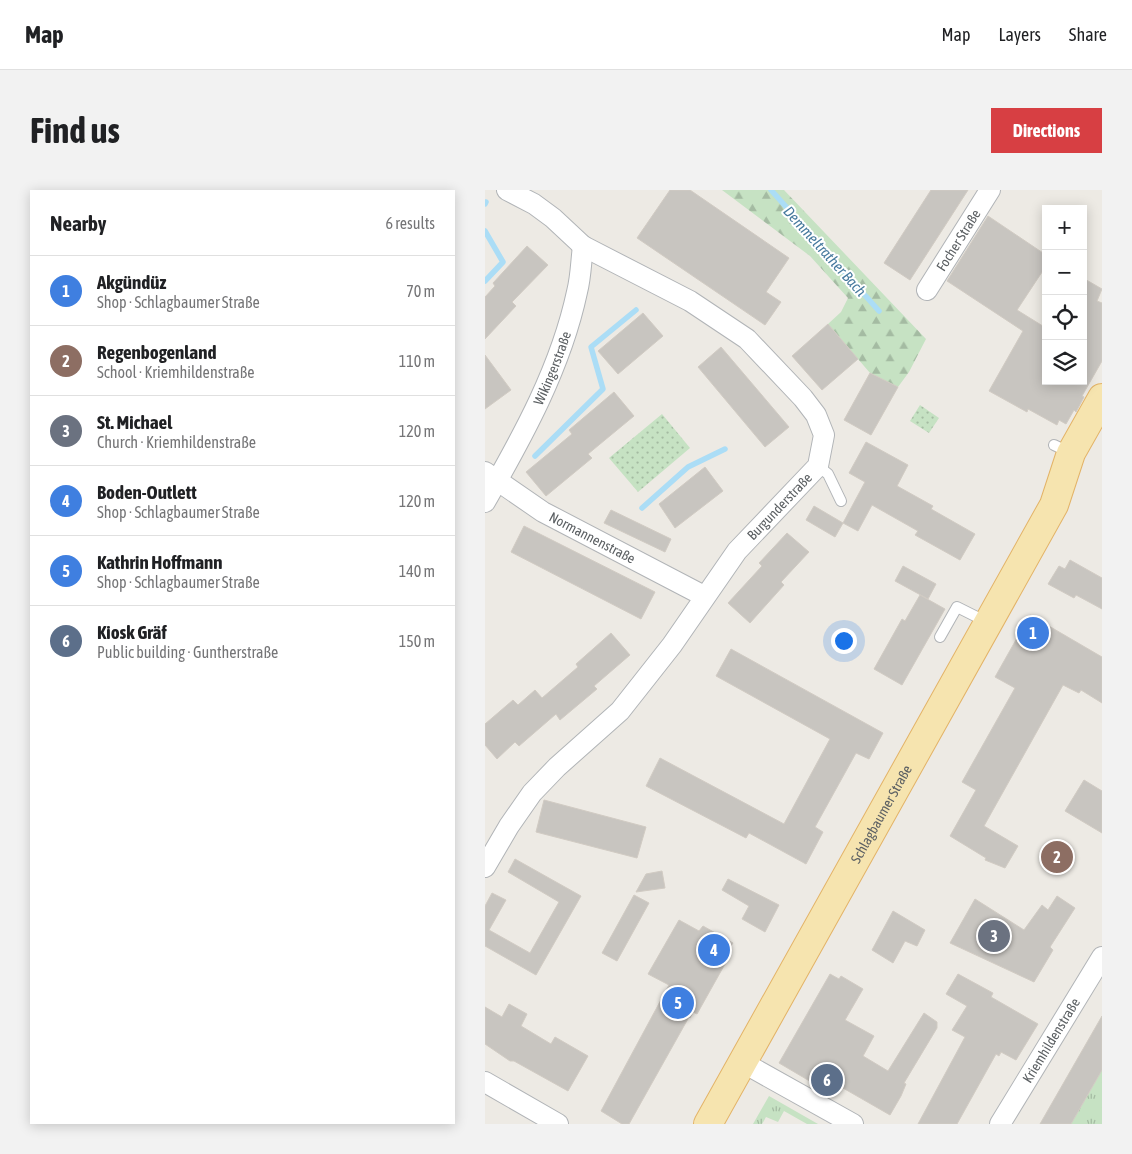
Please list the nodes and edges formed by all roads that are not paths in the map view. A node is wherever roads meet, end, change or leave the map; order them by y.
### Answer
1 (507, 190) edge
2 (990, 190) edge
3 (583, 246) junction
4 (927, 290) dead end
5 (1102, 398) edge
6 (1102, 436) edge
7 (1063, 449) junction
8 (819, 466) junction
9 (491, 476) edge
10 (1073, 486) junction
11 (841, 501) dead end
12 (485, 502) edge
13 (1054, 505) junction
14 (704, 596) junction
15 (988, 623) junction
16 (941, 637) dead end
17 (485, 866) edge
18 (1100, 965) edge
19 (742, 1062) junction
20 (485, 1082) edge
21 (558, 1124) edge
22 (708, 1124) edge
23 (853, 1124) edge
24 (1000, 1124) edge

1 - 3 street, Burgunderstraße
2 - 4 street, Focher Straße
3 - 8 street, Burgunderstraße
3 - 9 street, Wikingerstraße
5 - 7 main road, Schlagbaumer Straße
6 - 10 main road, Schlagbaumer Straße
7 - 10 lane
7 - 13 main road, Schlagbaumer Straße
8 - 11 lane
8 - 14 street, Burgunderstraße
9 - 12 street, Wikingerstraße
9 - 14 street, Normannenstraße
10 - 13 main road, Schlagbaumer Straße
13 - 15 main road, Schlagbaumer Straße
14 - 17 street, Burgunderstraße
15 - 16 lane
15 - 19 main road, Schlagbaumer Straße
18 - 24 street, Kriemhildenstraße
19 - 22 main road, Schlagbaumer Straße
19 - 23 street
20 - 21 street

